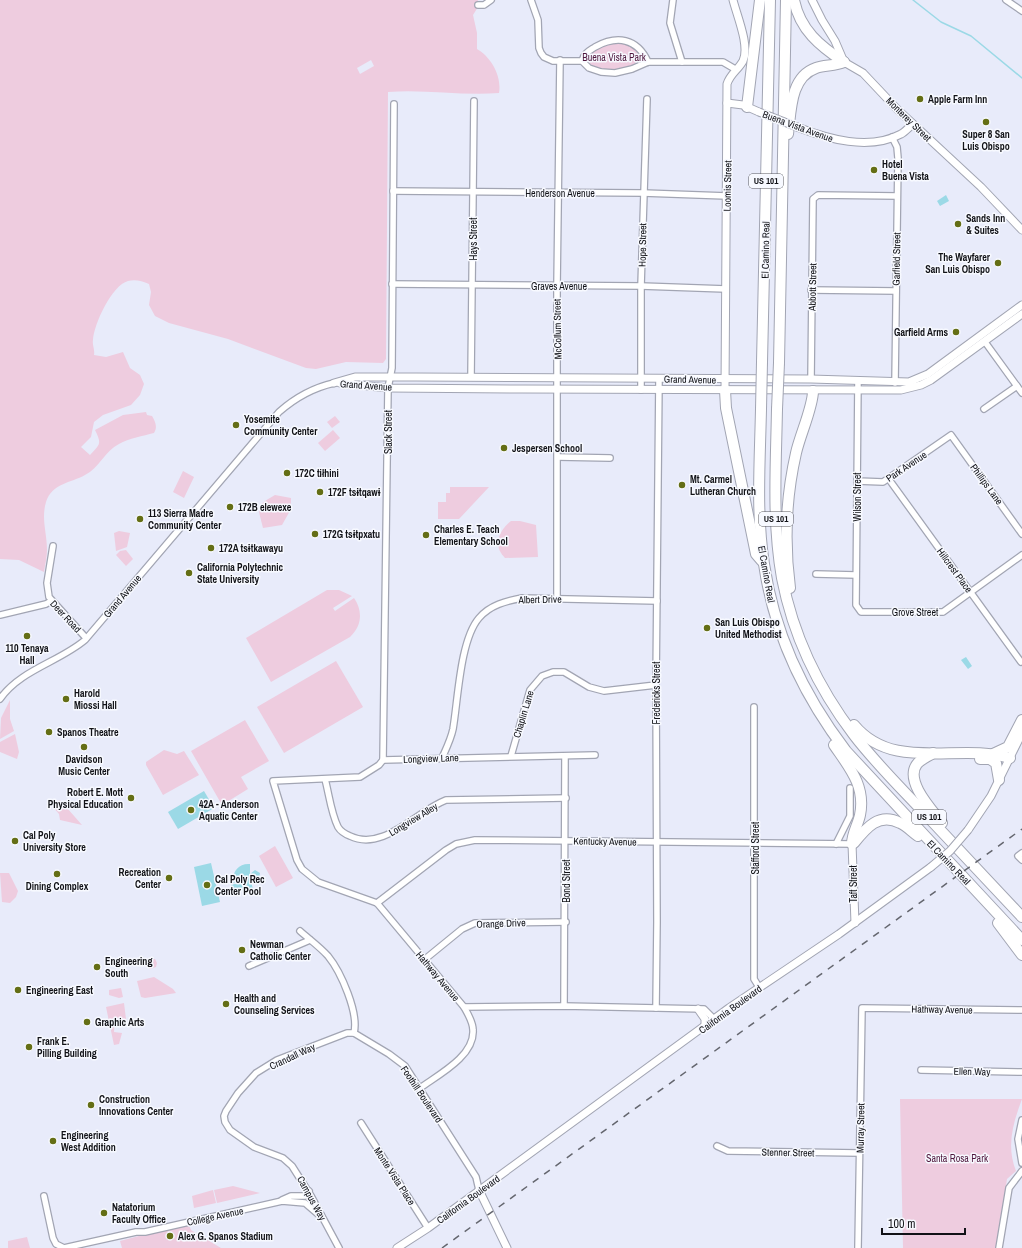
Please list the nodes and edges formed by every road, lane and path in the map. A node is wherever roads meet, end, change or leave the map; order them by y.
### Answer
1 (491, 0) edge
2 (531, 0) edge
3 (673, 0) edge
4 (733, 0) edge
5 (760, 0) edge
6 (770, 0) edge
7 (786, 0) edge
8 (794, 0) edge
9 (812, 0) edge
10 (1006, 0) edge
11 (478, 5) dead end
12 (1022, 11) edge
13 (560, 60) junction
14 (582, 60) junction
15 (648, 62) junction
16 (682, 62) junction
17 (844, 62) junction
18 (735, 69) junction
19 (646, 99) dead end
20 (474, 102) dead end
21 (727, 103) junction
22 (394, 104) dead end
23 (747, 106) junction
24 (913, 124) junction
25 (892, 137) junction
26 (782, 146) junction
27 (394, 191) junction
28 (473, 192) junction
29 (558, 193) junction
30 (643, 193) junction
31 (727, 196) junction
32 (897, 196) junction
33 (1022, 230) edge
34 (392, 284) junction
35 (472, 285) junction
36 (557, 286) junction
37 (641, 286) junction
38 (726, 289) junction
39 (811, 290) junction
40 (896, 291) junction
41 (1022, 305) edge
42 (1022, 314) edge
43 (979, 335) junction
44 (986, 342) junction
45 (471, 377) junction
46 (389, 378) junction
47 (558, 378) junction
48 (640, 378) junction
49 (659, 379) junction
50 (811, 379) junction
51 (858, 380) junction
52 (334, 383) junction
53 (895, 383) junction
54 (725, 385) junction
55 (1017, 386) junction
56 (388, 388) junction
57 (558, 390) junction
58 (641, 390) junction
59 (659, 391) junction
60 (813, 391) junction
61 (858, 391) junction
62 (1022, 393) edge
63 (984, 409) dead end
64 (951, 435) joint
65 (558, 457) junction
66 (610, 458) dead end
67 (888, 478) junction
68 (857, 481) junction
69 (1022, 534) edge
70 (53, 546) dead end
71 (1022, 555) edge
72 (764, 563) junction
73 (816, 574) dead end
74 (856, 575) junction
75 (971, 592) junction
76 (557, 599) junction
77 (51, 601) junction
78 (657, 601) junction
79 (860, 612) joint
80 (0, 615) edge
81 (796, 627) junction
82 (86, 638) junction
83 (1021, 662) edge
84 (656, 685) junction
85 (0, 699) edge
86 (754, 707) dead end
87 (839, 715) junction
88 (822, 718) junction
89 (1022, 720) edge
90 (1022, 733) edge
91 (933, 753) junction
92 (945, 753) junction
93 (993, 754) junction
94 (595, 755) dead end
95 (511, 756) junction
96 (565, 756) junction
97 (442, 758) junction
98 (1010, 758) junction
99 (383, 760) junction
100 (325, 779) junction
101 (1000, 780) junction
102 (850, 788) dead end
103 (566, 798) junction
104 (566, 841) junction
105 (657, 842) junction
106 (929, 842) junction
107 (755, 844) junction
108 (836, 844) junction
109 (852, 844) junction
110 (956, 846) junction
111 (1022, 853) edge
112 (1022, 860) edge
113 (982, 896) junction
114 (377, 903) junction
115 (1022, 917) edge
116 (566, 922) junction
117 (855, 923) junction
118 (300, 931) dead end
119 (310, 940) junction
120 (1022, 940) edge
121 (1022, 954) edge
122 (424, 960) junction
123 (249, 966) dead end
124 (760, 987) junction
125 (564, 1006) junction
126 (464, 1007) junction
127 (656, 1008) junction
128 (862, 1008) joint
129 (698, 1009) junction
130 (1022, 1010) edge
131 (714, 1019) junction
132 (705, 1027) junction
133 (354, 1033) junction
134 (921, 1070) dead end
135 (1022, 1072) edge
136 (420, 1088) junction
137 (1022, 1120) edge
138 (362, 1123) dead end
139 (717, 1146) dead end
140 (254, 1147) joint
141 (859, 1153) junction
142 (1022, 1163) edge
143 (1022, 1171) edge
144 (479, 1190) junction
145 (309, 1191) junction
146 (44, 1196) dead end
147 (282, 1201) junction
148 (326, 1223) junction
149 (428, 1228) junction
150 (339, 1248) edge
151 (397, 1248) edge
152 (507, 1248) edge
153 (858, 1248) edge
154 (999, 1248) edge

1 - 11 street
2 - 13 street
3 - 16 street
4 - 18 street, Loomis Street
5 - 23 highway
6 - 72 highway, El Camino Real / US 101, bridge
7 - 26 highway, El Camino Real / US 101
8 - 17 highway
9 - 17 street
10 - 12 street
13 - 14 street
13 - 29 street, McCollum Street
14 - 15 street
14 - 15 street
15 - 16 street
16 - 18 street
17 - 24 street, Monterey Street
17 - 26 highway
18 - 21 street, Loomis Street
19 - 30 street, Hope Street
20 - 28 street, Hays Street
21 - 23 street, Buena Vista Avenue
21 - 31 street, Loomis Street
22 - 27 street, Slack Street
23 - 25 street, Buena Vista Avenue, bridge
24 - 25 street, Buena Vista Avenue
24 - 33 street, Monterey Street
25 - 32 street, Garfield Street
26 - 81 highway, El Camino Real / US 101, bridge
27 - 28 street, Henderson Avenue
27 - 34 street, Slack Street
28 - 29 street, Henderson Avenue
28 - 35 street, Hays Street
29 - 30 street, Henderson Avenue
29 - 36 street, McCollum Street
30 - 31 street, Henderson Avenue
30 - 37 street, Hope Street
31 - 38 street, Loomis Street
32 - 39 street, Abbott Street
32 - 40 street, Garfield Street
34 - 35 street, Graves Avenue
34 - 46 street, Slack Street
35 - 36 street, Graves Avenue
35 - 45 street, Hays Street
36 - 37 street, Graves Avenue
36 - 47 street, McCollum Street
37 - 38 street, Graves Avenue
37 - 48 street, Hope Street
38 - 54 street, Loomis Street
39 - 40 street
39 - 50 street, Abbott Street
40 - 53 street, Garfield Street
41 - 43 street, Grand Avenue
42 - 44 street, Grand Avenue
43 - 44 street
43 - 53 street, Grand Avenue
44 - 55 street
44 - 61 street, Grand Avenue
45 - 46 street, Grand Avenue
45 - 47 street, Grand Avenue
46 - 52 street, Grand Avenue
46 - 56 street, Slack Street
47 - 48 street, Grand Avenue
47 - 57 street, McCollum Street
48 - 49 street, Grand Avenue
48 - 58 street, Hope Street
49 - 54 street, Grand Avenue
49 - 59 street, Fredericks Street
50 - 51 street, Grand Avenue
50 - 54 street, Grand Avenue
50 - 60 street
51 - 53 street, Grand Avenue
51 - 61 street, Wilson Street
52 - 56 street, Grand Avenue
52 - 82 street, Grand Avenue
54 - 59 street, Grand Avenue
54 - 60 street, Grand Avenue
54 - 72 highway
55 - 62 street
55 - 63 street
56 - 57 street, Grand Avenue
56 - 99 street, Slack Street
57 - 58 street, Grand Avenue
57 - 65 street, McCollum Street
58 - 59 street, Grand Avenue
59 - 78 street, Fredericks Street
60 - 61 street, Grand Avenue
60 - 81 highway
61 - 68 street, Wilson Street
64 - 67 street, Park Avenue
64 - 69 street, Phillips Lane
65 - 66 street
65 - 76 street, McCollum Street
67 - 68 street, Park Avenue
67 - 75 street, Hillcrest Place
68 - 74 street, Wilson Street
70 - 77 street, Deer Road
71 - 75 street, Grove Street
72 - 88 highway, El Camino Real / US 101
73 - 74 street
74 - 79 street, Wilson Street
75 - 79 street, Grove Street
75 - 83 street, Hillcrest Place
76 - 78 street, Albert Drive
76 - 97 street, Albert Drive
77 - 80 street
77 - 82 street, Deer Road
78 - 84 street, Fredericks Street
81 - 87 highway, El Camino Real / US 101
82 - 85 street, Grand Avenue
84 - 95 street, Chaplin Lane
84 - 105 street, Fredericks Street
86 - 107 street, Stafford Street
87 - 91 highway
87 - 110 highway, El Camino Real / US 101
88 - 106 highway, El Camino Real / US 101
88 - 109 highway
89 - 93 highway
90 - 98 street, California Boulevard
91 - 92 highway
91 - 110 highway
92 - 93 highway
92 - 101 highway
93 - 98 highway
94 - 96 street, Longview Lane
95 - 96 street, Longview Lane
95 - 97 street, Longview Lane
96 - 103 street, Bond Street
97 - 99 street, Longview Lane
98 - 101 street, California Boulevard
99 - 100 street
100 - 103 street, Longview Alley
100 - 114 street
101 - 117 street, California Boulevard, bridge
102 - 108 street
103 - 104 street, Bond Street
104 - 105 street, Kentucky Avenue
104 - 114 street, Kentucky Avenue
104 - 116 street, Bond Street
105 - 107 street, Kentucky Avenue
105 - 127 street, Fredericks Street
106 - 109 highway
106 - 113 highway, El Camino Real / US 101
107 - 108 street, Kentucky Avenue
107 - 124 street, Stafford Street
108 - 109 street, Kentucky Avenue
109 - 117 street, Taft Street
110 - 115 highway, El Camino Real / US 101
111 - 112 street
113 - 120 highway, El Camino Real / US 101
113 - 121 highway
114 - 122 street, Hathway Avenue
116 - 122 street, Orange Drive
116 - 125 street, Bond Street
117 - 124 street, California Boulevard
118 - 119 street
119 - 123 street
119 - 133 street
122 - 126 street, Hathway Avenue
124 - 131 street, California Boulevard
125 - 126 street, Hathway Avenue
125 - 127 street, Hathway Avenue
126 - 136 street
127 - 129 street, Hathway Avenue
128 - 130 street, Hathway Avenue
128 - 141 street, Murray Street
129 - 131 street
129 - 132 street
131 - 132 street, California Boulevard
132 - 144 street, California Boulevard
133 - 136 street, Foothill Boulevard
133 - 140 street, Crandall Way
134 - 135 street, Ellen Way
136 - 144 street, Foothill Boulevard
137 - 142 street
138 - 149 street, Monte Vista Place
139 - 141 street, Stenner Street
140 - 145 street, Campus Way
141 - 153 street, Murray Street
143 - 154 street
144 - 149 street, California Boulevard
144 - 152 street, Foothill Boulevard
145 - 147 street, College Avenue
145 - 148 street, Campus Way
146 - 147 street, College Avenue
147 - 148 street, College Avenue
148 - 150 street, Campus Way
149 - 151 street, California Boulevard

